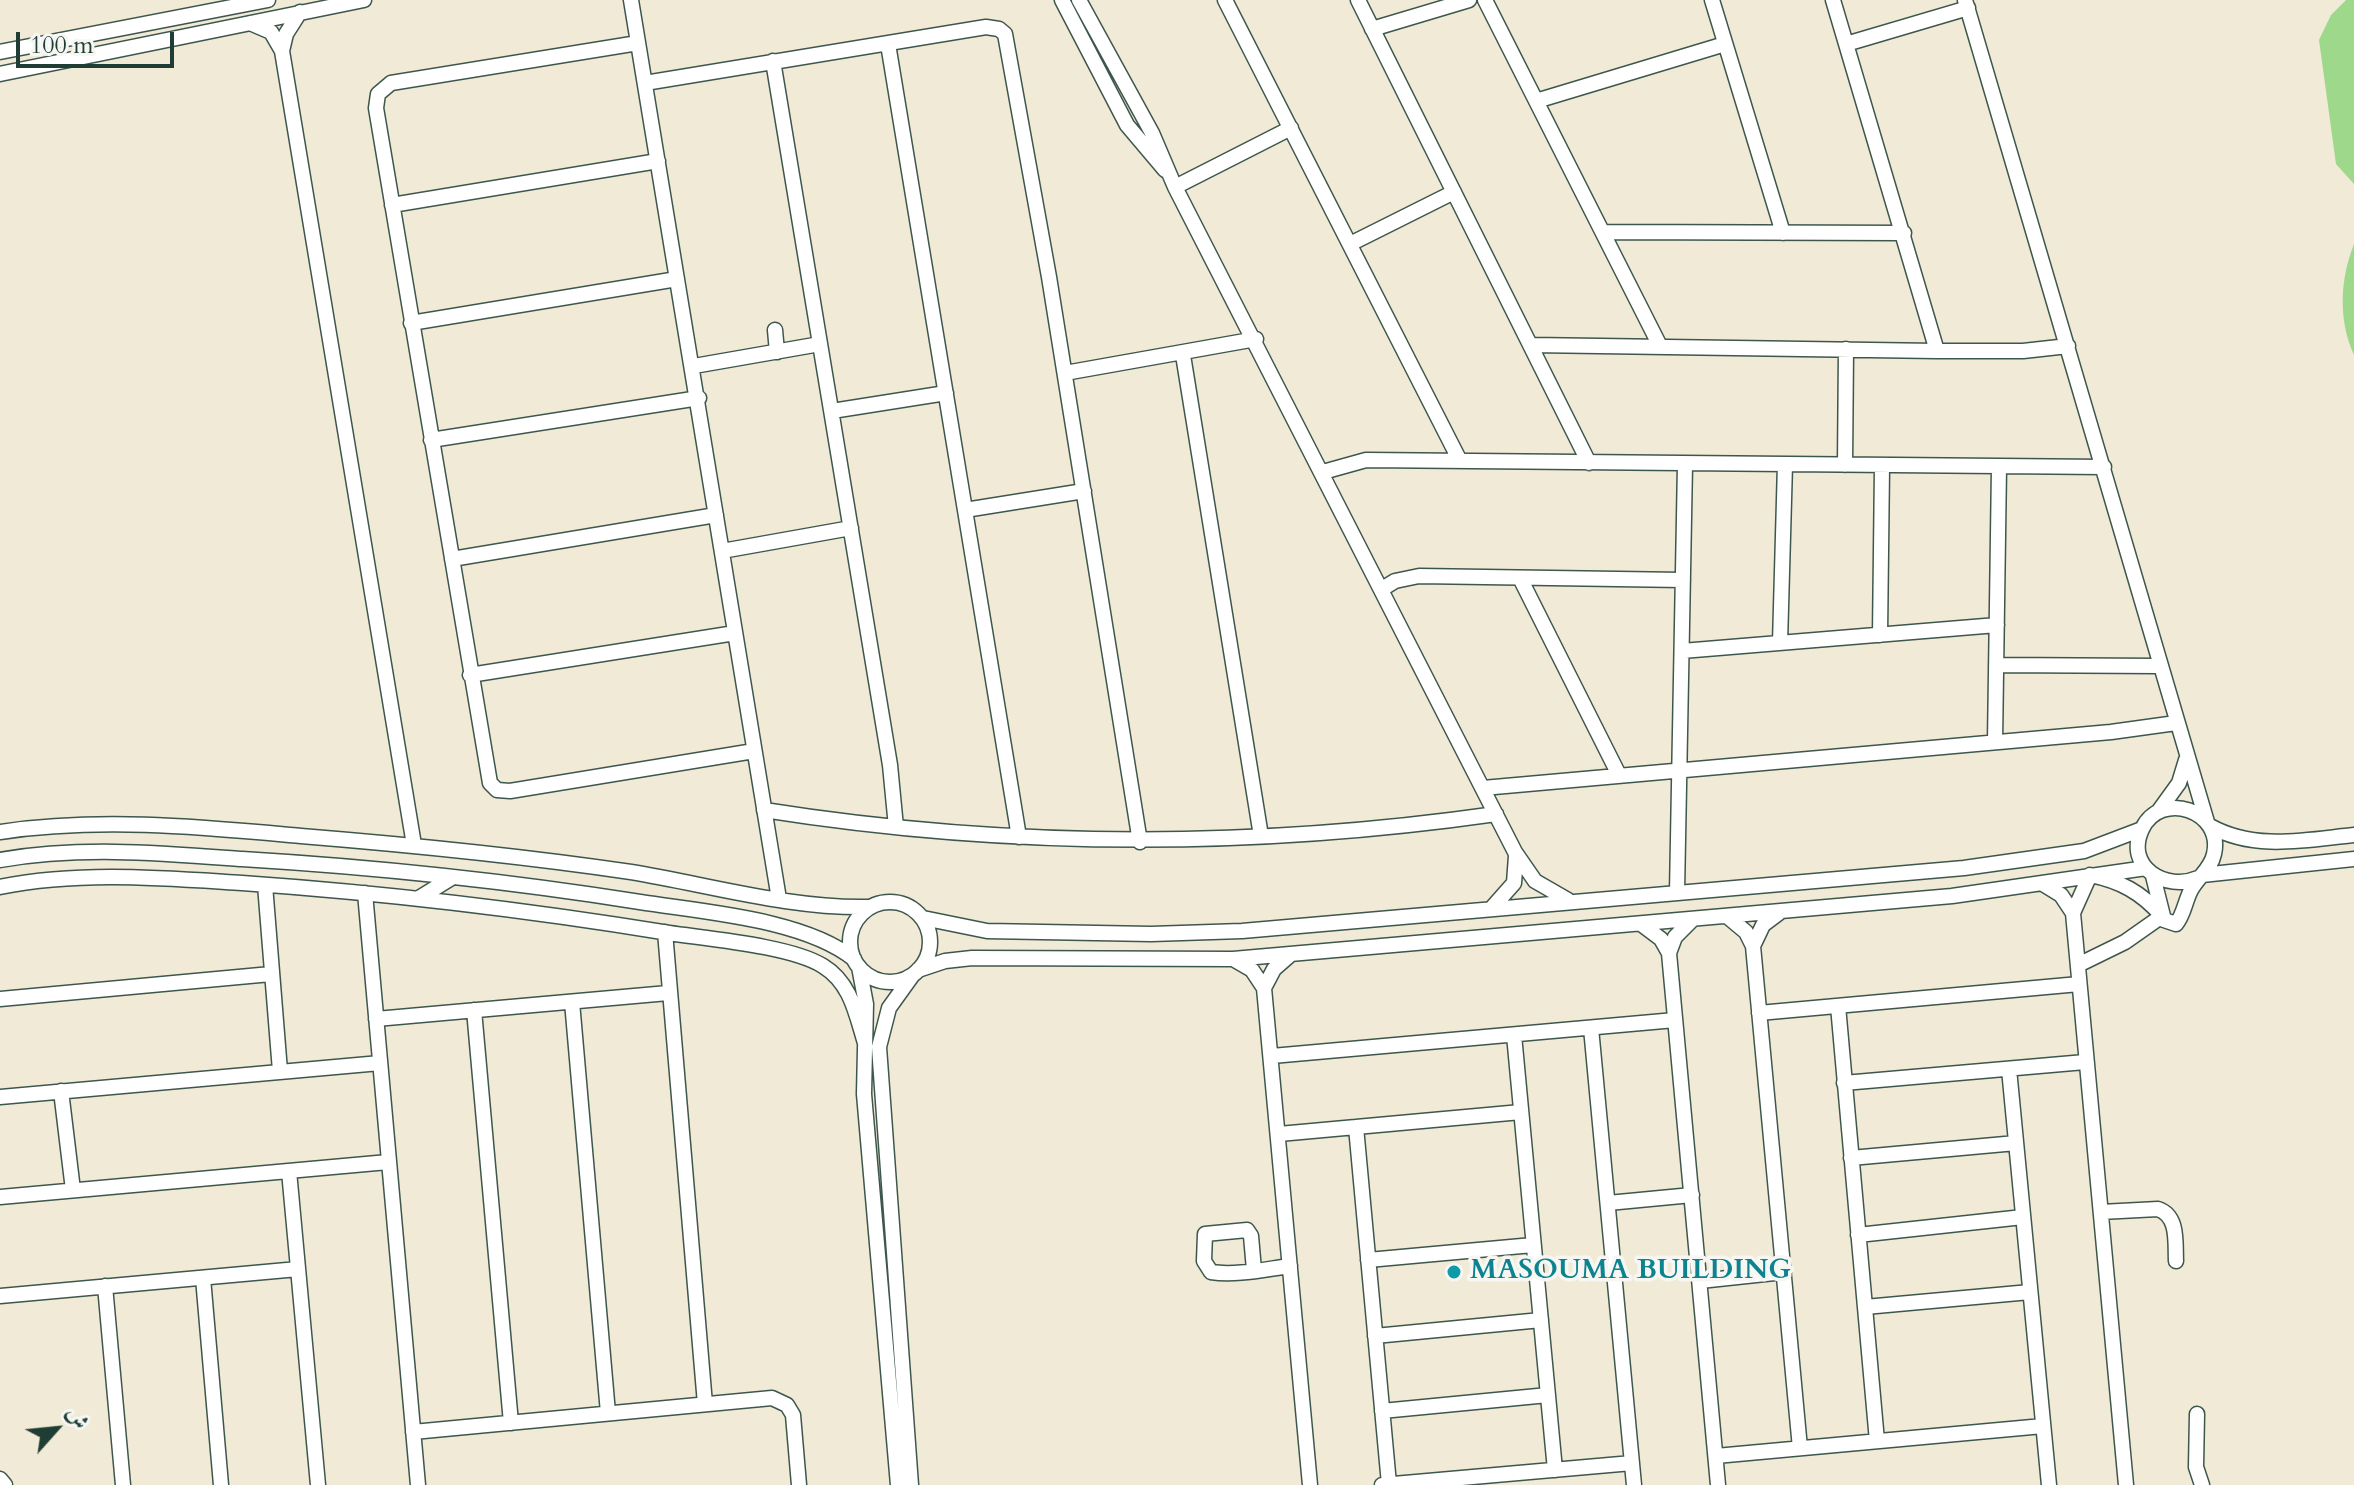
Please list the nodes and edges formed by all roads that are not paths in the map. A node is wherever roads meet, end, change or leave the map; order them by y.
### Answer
1 (268, 0) edge
2 (364, 0) edge
3 (631, 0) edge
4 (1062, 0) edge
5 (1079, 0) edge
6 (1225, 0) edge
7 (1358, 0) edge
8 (1469, 0) edge
9 (1485, 0) edge
10 (1712, 0) edge
11 (1833, 0) edge
12 (1966, 4) edge
13 (300, 12) junction
14 (250, 23) junction
15 (1372, 29) junction
16 (638, 43) junction
17 (888, 44) junction
18 (1725, 44) junction
19 (1846, 44) junction
20 (282, 51) junction
21 (0, 52) edge
22 (773, 61) junction
23 (0, 74) edge
24 (645, 83) junction
25 (1536, 101) junction
26 (1291, 128) junction
27 (658, 161) junction
28 (1171, 180) junction
29 (1454, 192) junction
30 (392, 205) junction
31 (1604, 232) junction
32 (1783, 233) junction
33 (1904, 233) junction
34 (1350, 244) junction
35 (677, 279) junction
36 (411, 323) junction
37 (775, 330) dead end
38 (1256, 339) junction
39 (820, 344) junction
40 (1532, 345) junction
41 (1660, 346) junction
42 (2068, 346) junction
43 (1846, 349) junction
44 (1937, 351) junction
45 (777, 352) junction
46 (1183, 355) junction
47 (694, 366) junction
48 (1065, 373) junction
49 (946, 393) junction
50 (699, 398) junction
51 (832, 411) junction
52 (431, 440) junction
53 (1460, 461) junction
54 (1589, 463) junction
55 (1685, 464) junction
56 (1785, 464) junction
57 (1845, 465) junction
58 (1882, 467) junction
59 (1999, 467) junction
60 (2104, 467) junction
61 (1323, 472) junction
62 (1084, 491) junction
63 (965, 510) junction
64 (716, 515) junction
65 (851, 528) junction
66 (722, 551) junction
67 (452, 559) junction
68 (1520, 578) junction
69 (1683, 580) junction
70 (1382, 589) junction
71 (1997, 625) junction
72 (735, 633) junction
73 (1880, 635) junction
74 (1780, 643) junction
75 (1682, 651) junction
76 (1996, 665) junction
77 (2159, 666) junction
78 (470, 675) junction
79 (2176, 723) junction
80 (1995, 742) junction
81 (754, 751) junction
82 (2186, 760) junction
83 (1680, 770) junction
84 (1619, 775) junction
85 (1483, 788) junction
86 (764, 810) junction
87 (2158, 812) junction
88 (1496, 814) junction
89 (2209, 824) junction
90 (896, 827) junction
91 (2142, 829) junction
92 (0, 832) edge
93 (2354, 835) edge
94 (1261, 836) junction
95 (1019, 837) junction
96 (1140, 842) junction
97 (414, 845) junction
98 (1515, 852) junction
99 (163, 853) junction
100 (2354, 859) edge
101 (0, 860) edge
102 (2150, 872) junction
103 (2090, 875) junction
104 (453, 877) junction
105 (2200, 877) junction
106 (196, 880) junction
107 (2043, 884) junction
108 (265, 885) junction
109 (0, 887) edge
110 (571, 891) junction
111 (365, 893) junction
112 (1677, 893) junction
113 (419, 898) junction
114 (779, 899) junction
115 (1572, 902) junction
116 (870, 907) junction
117 (1491, 909) junction
118 (1782, 911) junction
119 (2073, 913) junction
120 (2162, 916) junction
121 (1728, 917) junction
122 (923, 918) junction
123 (1694, 919) junction
124 (601, 922) junction
125 (759, 923) junction
126 (1641, 924) junction
127 (665, 932) junction
128 (727, 942) junction
129 (1753, 946) junction
130 (1669, 953) junction
131 (1292, 954) junction
132 (1233, 959) junction
133 (856, 963) junction
134 (2078, 965) junction
135 (915, 973) junction
136 (271, 974) junction
137 (2079, 984) junction
138 (1264, 988) junction
139 (668, 993) junction
140 (0, 999) edge
141 (572, 1002) junction
142 (1838, 1006) junction
143 (474, 1010) junction
144 (1759, 1013) junction
145 (376, 1019) junction
146 (1675, 1020) junction
147 (1591, 1028) junction
148 (1514, 1035) junction
149 (865, 1043) junction
150 (1272, 1056) junction
151 (2085, 1062) junction
152 (380, 1063) junction
153 (2009, 1069) junction
154 (280, 1071) junction
155 (1844, 1083) junction
156 (61, 1091) junction
157 (0, 1097) edge
158 (1521, 1112) junction
159 (1356, 1127) junction
160 (1279, 1134) junction
161 (2016, 1143) junction
162 (1851, 1158) junction
163 (388, 1162) junction
164 (289, 1171) junction
165 (73, 1190) junction
166 (1692, 1195) junction
167 (0, 1197) edge
168 (1608, 1203) junction
169 (2101, 1212) junction
170 (2023, 1217) junction
171 (1858, 1235) junction
172 (1533, 1245) junction
173 (1368, 1260) junction
174 (2176, 1261) dead end
175 (1290, 1266) junction
176 (298, 1269) junction
177 (1254, 1270) dead end
178 (1784, 1272) junction
179 (203, 1278) junction
180 (1700, 1281) junction
181 (105, 1286) junction
182 (2030, 1292) junction
183 (0, 1296) edge
184 (1865, 1307) junction
185 (1541, 1320) junction
186 (1375, 1336) junction
187 (1548, 1395) junction
188 (705, 1404) junction
189 (1382, 1411) junction
190 (608, 1413) junction
191 (2197, 1414) dead end
192 (511, 1423) junction
193 (2043, 1426) junction
194 (413, 1432) junction
195 (1877, 1441) junction
196 (1800, 1448) junction
197 (1716, 1456) junction
198 (1632, 1463) junction
199 (1555, 1470) junction
200 (0, 1479) edge
201 (1389, 1484) edge
202 (5, 1485) edge
203 (123, 1485) edge
204 (221, 1485) edge
205 (318, 1485) edge
206 (418, 1485) edge
207 (799, 1485) edge
208 (898, 1485) edge
209 (911, 1485) edge
210 (1310, 1485) edge
211 (1382, 1485) edge
212 (1634, 1485) edge
213 (1718, 1485) edge
214 (2049, 1485) edge
215 (2126, 1485) edge
216 (2202, 1485) edge

1 - 21 street
2 - 13 street
3 - 16 street
4 - 28 street
5 - 28 street
6 - 26 street
7 - 15 street
8 - 15 street
9 - 25 street
10 - 18 street
11 - 19 street
12 - 19 street
12 - 42 street
13 - 14 street
13 - 20 street
14 - 20 street
14 - 23 street
15 - 29 street
16 - 24 street
16 - 30 street
17 - 22 street
17 - 48 street
17 - 49 street
18 - 25 street
18 - 32 street
19 - 33 street
20 - 97 street
22 - 24 street
22 - 39 street
24 - 27 street
25 - 31 street
26 - 28 street
26 - 34 street
27 - 30 street
27 - 35 street
28 - 38 street
29 - 34 street
29 - 40 street
30 - 36 street
31 - 32 street
31 - 41 street
32 - 33 street
33 - 44 street
34 - 53 street
35 - 36 street
35 - 47 street
36 - 52 street
37 - 45 street
38 - 46 street
38 - 61 street
39 - 45 street
39 - 51 street
40 - 41 street
40 - 54 street
41 - 43 street
42 - 44 street
42 - 60 street
43 - 44 street
43 - 57 street
45 - 47 street
46 - 48 street
46 - 94 street
47 - 50 street
48 - 62 street
49 - 51 street
49 - 63 street
50 - 52 street
50 - 64 street
51 - 65 street
52 - 67 street
53 - 54 street
53 - 61 street
54 - 55 street
55 - 56 street
55 - 69 street
56 - 57 street
56 - 74 street
57 - 58 street
58 - 59 street
58 - 73 street
59 - 60 street
59 - 71 street
60 - 77 street
61 - 70 street
62 - 63 street
62 - 96 street
63 - 95 street
64 - 66 street
64 - 67 street
65 - 66 street
65 - 90 street
66 - 72 street
67 - 78 street
68 - 69 street
68 - 70 street
68 - 84 street
69 - 75 street
70 - 85 street
71 - 73 street
71 - 76 street
72 - 78 street
72 - 81 street
73 - 74 street
74 - 75 street
75 - 83 street
76 - 77 street
76 - 80 street
77 - 79 street
78 - 81 street
79 - 80 street
79 - 82 street
80 - 83 street
81 - 86 street
82 - 87 street
82 - 89 street
83 - 84 street
83 - 112 street
84 - 85 street
85 - 88 street
86 - 90 street
86 - 114 street
87 - 89 street
87 - 91 street
88 - 94 street
88 - 98 street
89 - 93 street
89 - 105 street
90 - 95 street
91 - 102 street
91 - 112 street
92 - 97 street
94 - 96 street
95 - 96 street
97 - 114 street
98 - 115 street
98 - 117 street
99 - 101 street
99 - 104 street
99 - 106 street
100 - 105 street
102 - 103 street
102 - 105 street
102 - 120 street
103 - 107 street
103 - 119 street
103 - 120 street
104 - 110 street
104 - 113 street
105 - 120 street
106 - 108 street
106 - 109 street
107 - 118 street
107 - 119 street
108 - 111 street
108 - 136 street
110 - 124 street
110 - 125 street
111 - 113 street
111 - 145 street
112 - 115 street
113 - 124 street
114 - 116 street
115 - 117 street
116 - 122 street
116 - 133 street
117 - 122 street
118 - 121 street
118 - 129 street
119 - 134 street
120 - 134 street
121 - 123 street
121 - 129 street
122 - 135 street
123 - 126 street
123 - 130 street
124 - 127 street
125 - 128 street
125 - 133 street
126 - 130 street
126 - 131 street
127 - 128 street
127 - 139 street
128 - 149 street
129 - 144 street
130 - 146 street
131 - 132 street
131 - 138 street
132 - 135 street
132 - 138 street
133 - 135 street
133 - 149 street
134 - 137 street
135 - 209 street
136 - 140 street
136 - 154 street
137 - 142 street
137 - 151 street
138 - 150 street
139 - 141 street
139 - 188 street
141 - 143 street
141 - 190 street
142 - 144 street
142 - 155 street
143 - 145 street
143 - 192 street
144 - 178 street
145 - 152 street
146 - 147 street
146 - 166 street
147 - 148 street
147 - 168 street
148 - 150 street
148 - 158 street
149 - 208 street
150 - 160 street
151 - 153 street
151 - 169 street
152 - 154 street
152 - 163 street
153 - 155 street
153 - 161 street
154 - 156 street
155 - 162 street
156 - 157 street
156 - 165 street
158 - 159 street
158 - 172 street
159 - 160 street
159 - 173 street
160 - 175 street
161 - 162 street
161 - 170 street
162 - 171 street
163 - 164 street
163 - 194 street
164 - 165 street
164 - 176 street
165 - 167 street
166 - 168 street
166 - 180 street
168 - 198 street
169 - 174 street
169 - 215 street
170 - 171 street
170 - 182 street
171 - 184 street
172 - 173 street
172 - 185 street
173 - 186 street
175 - 177 street
175 - 210 street
176 - 179 street
176 - 205 street
178 - 180 street
178 - 196 street
179 - 181 street
179 - 204 street
180 - 197 street
181 - 183 street
181 - 203 street
182 - 184 street
182 - 193 street
184 - 195 street
185 - 186 street
185 - 187 street
186 - 189 street
187 - 189 street
187 - 199 street
188 - 190 street
188 - 207 street
189 - 201 street
190 - 192 street
191 - 216 street
192 - 194 street
193 - 195 street
193 - 214 street
194 - 206 street
195 - 196 street
196 - 197 street
197 - 213 street
198 - 199 street
198 - 212 street
199 - 201 street
200 - 202 street
201 - 211 street

